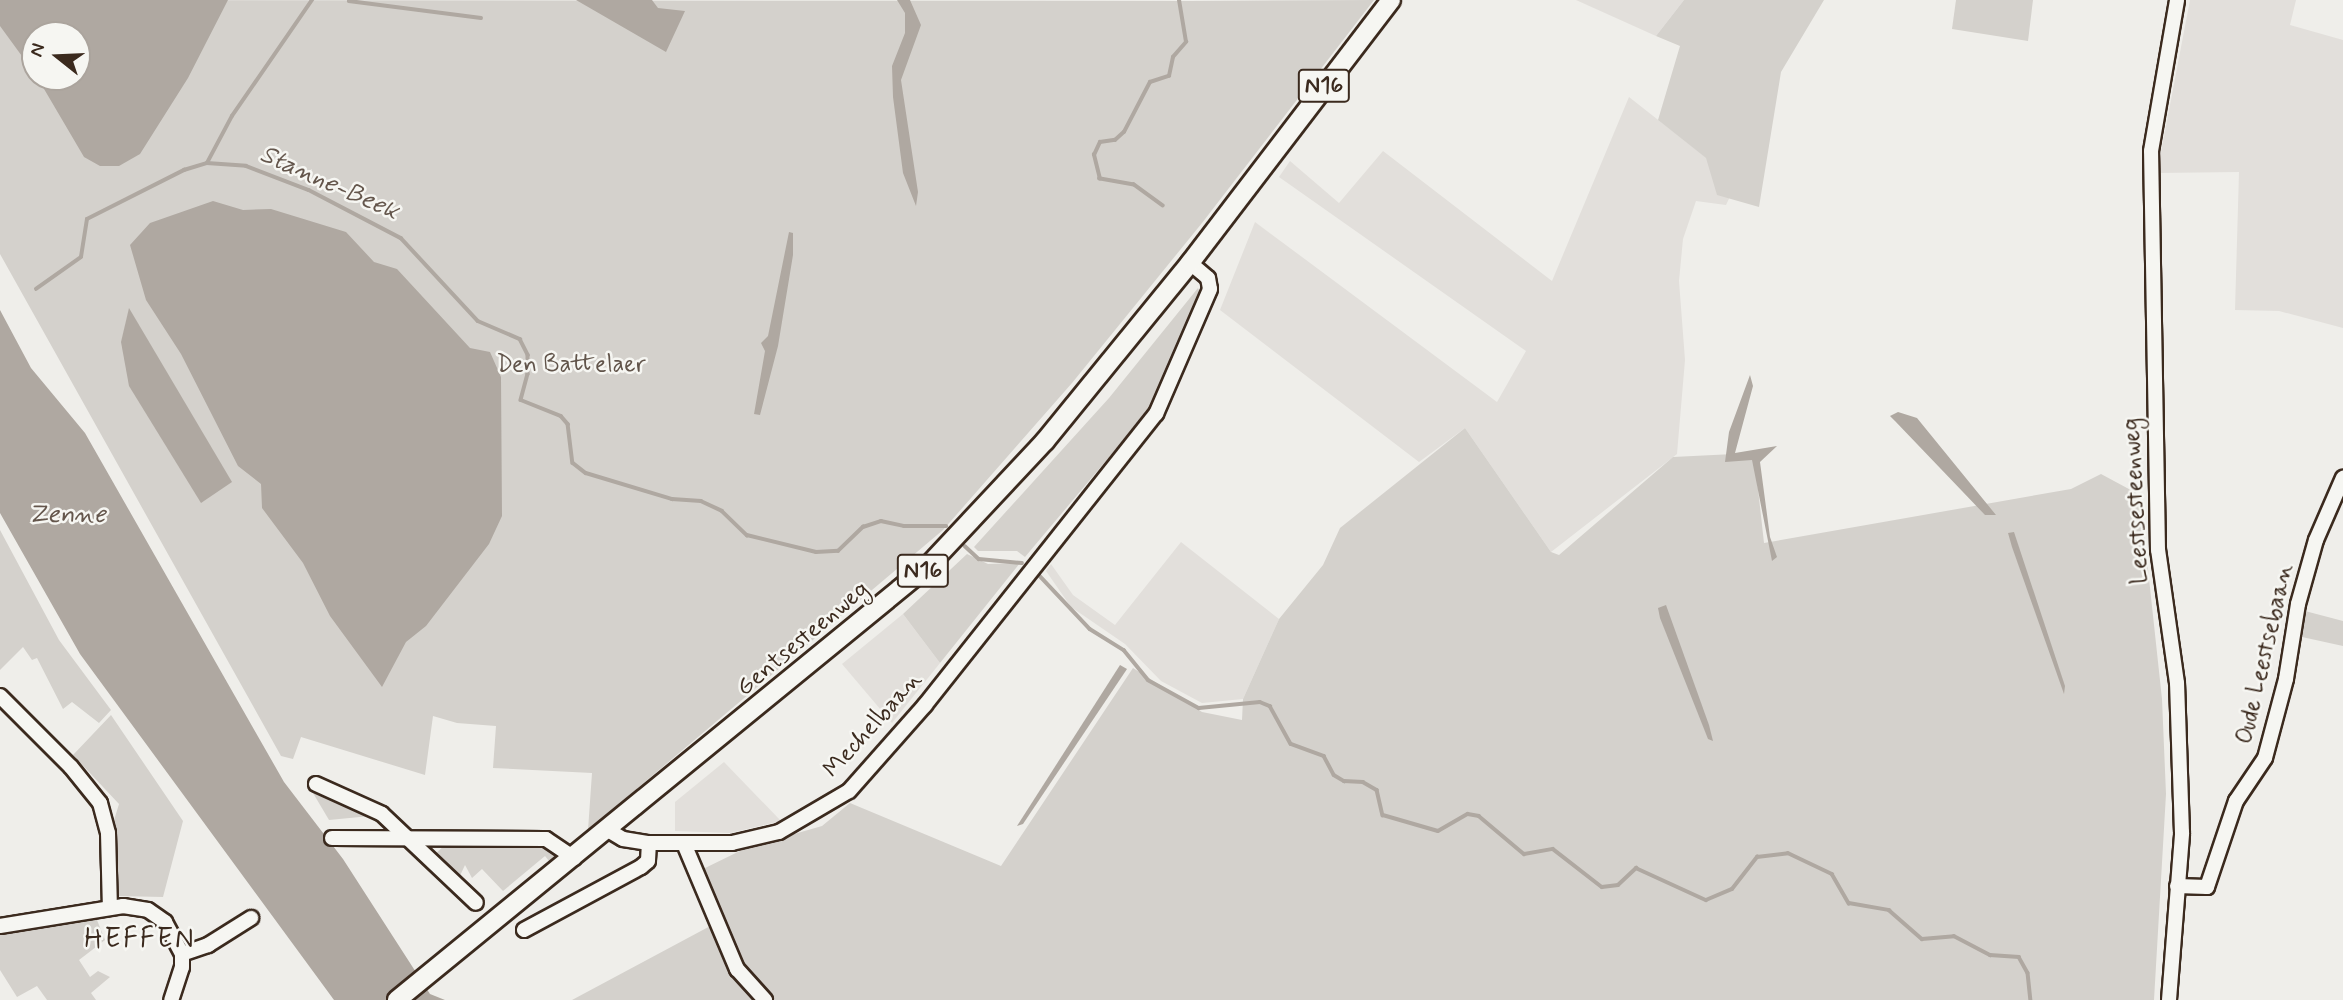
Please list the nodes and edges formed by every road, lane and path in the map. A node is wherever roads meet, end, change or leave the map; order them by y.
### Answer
1 (1391, 0) edge
2 (2178, 0) edge
3 (1190, 263) junction
4 (2343, 478) edge
5 (0, 696) edge
6 (317, 784) dead end
7 (608, 830) junction
8 (411, 837) junction
9 (332, 838) dead end
10 (649, 843) junction
11 (685, 846) junction
12 (574, 858) junction
13 (2177, 886) junction
14 (476, 903) dead end
15 (110, 908) junction
16 (251, 918) dead end
17 (0, 926) edge
18 (524, 930) dead end
19 (181, 954) junction
20 (171, 1000) edge
21 (397, 1000) edge
22 (765, 1000) edge
23 (2169, 1000) edge

1 - 3 main road, Gentsesteenweg / N16
2 - 13 street, Leestsesteenweg
3 - 7 main road, Gentsesteenweg / N16
3 - 11 street, Mechelbaan
4 - 13 street, Oude Leestsebaan
5 - 15 street
6 - 8 street
7 - 10 street, Mechelbaan
7 - 12 main road, Gentsesteenweg / N16
8 - 9 street
8 - 12 street
8 - 14 street
10 - 11 street, Mechelbaan
10 - 18 street
11 - 22 street
12 - 21 main road, Gentsesteenweg / N16
13 - 23 street, Leestsesteenweg
15 - 17 street
15 - 19 street
16 - 19 street
19 - 20 street

